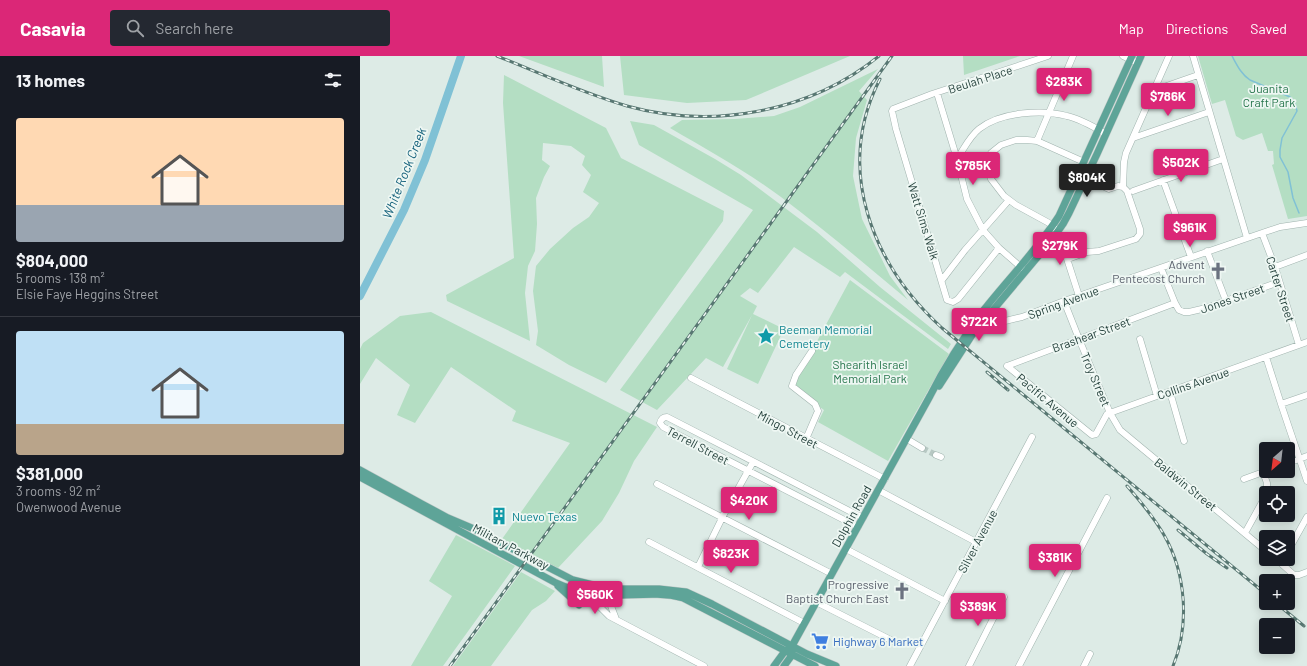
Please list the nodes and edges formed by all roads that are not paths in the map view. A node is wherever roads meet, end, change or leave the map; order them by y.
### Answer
1 (1048, 56) edge
2 (1073, 56) edge
3 (1123, 56) edge
4 (1170, 56) edge
5 (1193, 56) edge
6 (1131, 58) edge
7 (1140, 59) edge
8 (1198, 75) junction
9 (1155, 90) junction
10 (936, 93) junction
11 (1209, 112) junction
12 (1049, 113) junction
13 (1099, 130) junction
14 (1106, 134) junction
15 (1133, 138) junction
16 (1037, 141) junction
17 (957, 159) junction
18 (1223, 159) junction
19 (1084, 162) junction
20 (1086, 178) junction
21 (1163, 180) junction
22 (1123, 187) junction
23 (1133, 192) dead end
24 (1009, 200) junction
25 (1307, 224) edge
26 (1056, 228) junction
27 (983, 230) junction
28 (1262, 232) junction
29 (1247, 238) junction
30 (999, 248) junction
31 (1207, 252) junction
32 (1307, 255) edge
33 (1191, 257) junction
34 (1068, 259) junction
35 (1020, 266) junction
36 (1275, 267) junction
37 (1161, 268) junction
38 (1026, 271) junction
39 (942, 280) junction
40 (1279, 282) junction
41 (1079, 296) junction
42 (1064, 301) junction
43 (1226, 301) junction
44 (1175, 303) junction
45 (981, 320) junction
46 (1079, 339) junction
47 (1140, 340) dead end
48 (1307, 342) edge
49 (1299, 345) junction
50 (812, 351) dead end
51 (1266, 357) junction
52 (1007, 366) joint
53 (691, 378) dead end
54 (1170, 392) junction
55 (1307, 395) edge
56 (1157, 396) junction
57 (1281, 404) junction
58 (1110, 413) junction
59 (1032, 437) dead end
60 (806, 439) junction
61 (907, 439) junction
62 (1184, 441) dead end
63 (922, 448) tunnel mouth
64 (1307, 456) edge
65 (1299, 459) junction
66 (1295, 460) edge
67 (753, 462) junction
68 (747, 471) junction
69 (1259, 473) edge
70 (362, 474) edge
71 (885, 479) junction
72 (1244, 479) dead end
73 (1307, 481) edge
74 (658, 484) dead end
75 (878, 490) junction
76 (1107, 498) dead end
77 (1259, 507) edge
78 (1307, 517) edge
79 (723, 518) junction
80 (863, 518) junction
81 (858, 527) junction
82 (474, 529) junction
83 (1245, 533) junction
84 (470, 537) junction
85 (1295, 538) edge
86 (649, 542) dead end
87 (976, 542) junction
88 (1259, 545) edge
89 (846, 549) junction
90 (1286, 566) edge
91 (698, 567) junction
92 (1307, 572) edge
93 (832, 574) junction
94 (556, 583) junction
95 (610, 592) junction
96 (584, 593) junction
97 (1004, 597) dead end
98 (945, 601) junction
99 (816, 602) junction
100 (579, 605) dead end
101 (616, 619) junction
102 (804, 623) junction
103 (893, 641) dead end
104 (792, 646) junction
105 (785, 651) junction
106 (1090, 654) dead end
107 (792, 655) junction
108 (704, 666) edge
109 (774, 666) edge
110 (784, 666) edge
111 (815, 666) edge
112 (836, 666) edge
113 (910, 666) edge
114 (969, 666) edge
115 (1019, 666) edge
116 (1084, 666) edge

1 - 10 street, Beulah Place
2 - 12 street
3 - 6 street
4 - 9 street
5 - 8 street
6 - 7 street
6 - 13 main road
7 - 14 main road
8 - 9 street
8 - 11 street
9 - 15 street
10 - 17 street
10 - 39 street, Watt Sims Walk
11 - 15 street
11 - 18 street
12 - 13 street
12 - 16 street
12 - 17 street
13 - 14 street
13 - 19 main road
14 - 20 main road
15 - 22 street
16 - 19 street
16 - 24 street
17 - 27 street
18 - 21 street
18 - 29 street
19 - 26 main road
20 - 22 street
20 - 26 main road
21 - 23 street
21 - 33 street
22 - 34 street
24 - 26 street
24 - 27 street
25 - 28 street, Spring Avenue
26 - 34 street
26 - 35 main road
26 - 38 main road
27 - 30 street
27 - 39 street
28 - 29 street, Spring Avenue
28 - 36 street, Carter Street
29 - 31 street, Spring Avenue
30 - 35 street
30 - 39 street, Watt Sims Walk
31 - 33 street, Spring Avenue
31 - 43 street
32 - 36 street
33 - 37 street, Spring Avenue
34 - 41 street
35 - 38 street
35 - 45 main road
36 - 40 street, Carter Street
37 - 41 street, Spring Avenue
37 - 44 street
38 - 45 main road
40 - 43 street, Jones Street
40 - 49 street, Carter Street
41 - 42 street, Spring Avenue
42 - 45 street, Spring Avenue
42 - 46 street, Troy Street
43 - 44 street, Jones Street
44 - 46 street, Brashear Street
45 - 61 main road, Dolphin Road
46 - 52 street, Brashear Street
46 - 58 street, Troy Street
47 - 56 street
48 - 49 street, Collins Avenue
49 - 51 street, Collins Avenue
50 - 60 street
51 - 54 street, Collins Avenue
51 - 57 street
52 - 58 street, Pacific Avenue
53 - 60 street, Mingo Street
54 - 56 street, Collins Avenue
54 - 62 street
55 - 57 street
56 - 58 street, Collins Avenue
57 - 65 street
58 - 83 street, Baldwin Street
59 - 87 street, Silver Avenue
60 - 71 street, Mingo Street
61 - 63 street
61 - 71 main road, Dolphin Road
64 - 65 street
65 - 66 street
65 - 73 street
67 - 68 street
67 - 68 street, Terrell Street
67 - 80 street, Terrell Street
68 - 79 street
68 - 81 street, Terrell Street
69 - 72 street
70 - 82 main road, Military Parkway
70 - 84 main road, Military Parkway
71 - 75 main road, Dolphin Road
74 - 79 street
75 - 80 main road, Dolphin Road
75 - 87 street
76 - 115 street
77 - 83 street
78 - 85 street
79 - 91 street
79 - 93 street
80 - 81 main road, Dolphin Road
81 - 89 main road, Dolphin Road
82 - 84 main road
82 - 95 main road, Military Parkway
83 - 88 street, Baldwin Street
84 - 94 main road, Military Parkway
86 - 91 street
87 - 98 street, Silver Avenue
89 - 93 main road, Dolphin Road
89 - 98 street
90 - 92 street
91 - 102 street
93 - 99 main road, Dolphin Road
94 - 96 main road, Military Parkway
94 - 100 main road
95 - 96 main road, Military Parkway
95 - 101 street
95 - 104 main road, Military Parkway
95 - 105 main road, Military Parkway
96 - 101 street
97 - 114 street
98 - 113 street, Silver Avenue
99 - 102 main road, Dolphin Road
99 - 103 street
101 - 108 street
102 - 104 main road, Dolphin Road
104 - 105 main road, Dolphin Road
104 - 107 main road, Dolphin Road
104 - 112 main road, Military Parkway
105 - 107 main road, Military Parkway
105 - 109 main road, Dolphin Road
106 - 116 street
107 - 110 main road
107 - 111 main road, Military Parkway

